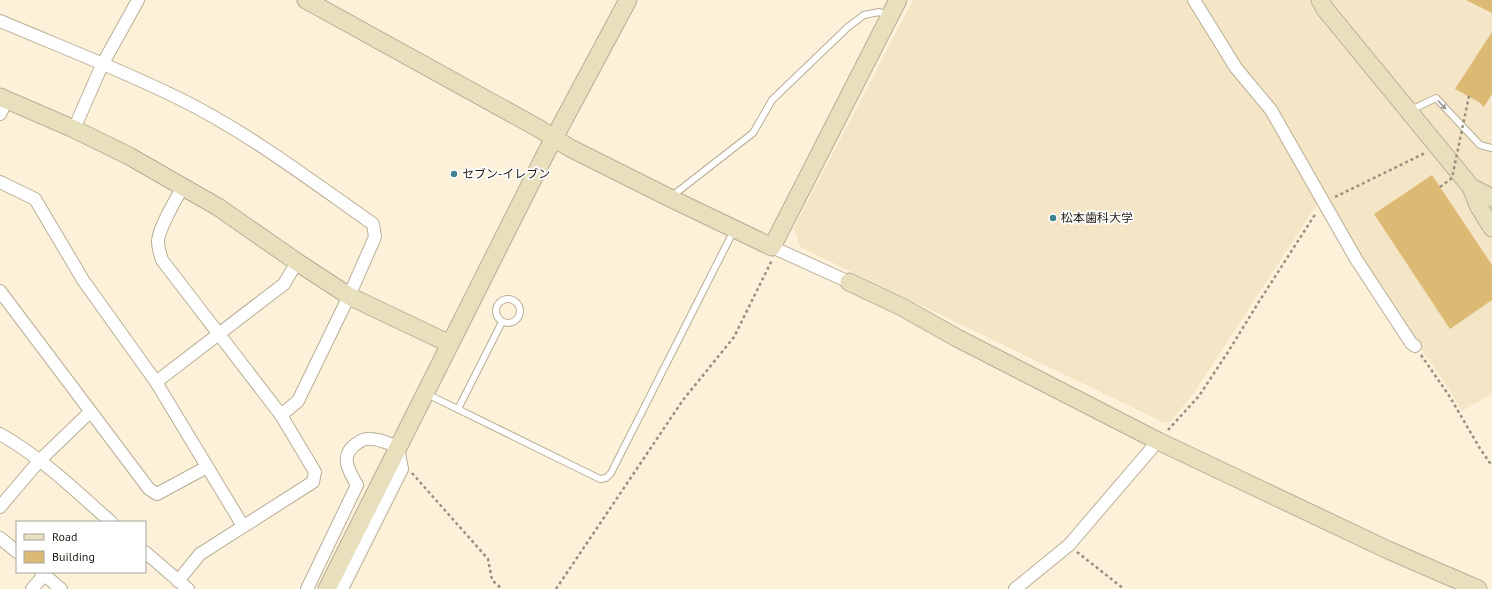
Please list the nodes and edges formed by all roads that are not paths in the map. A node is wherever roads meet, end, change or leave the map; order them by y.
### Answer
1 (306, 0) edge
2 (628, 0) edge
3 (898, 0) edge
4 (1194, 0) edge
5 (1320, 0) edge
6 (134, 1) edge
7 (890, 16) junction
8 (0, 21) edge
9 (102, 65) junction
10 (2, 104) edge
11 (1410, 111) junction
12 (74, 129) junction
13 (554, 138) junction
14 (1492, 148) edge
15 (0, 182) edge
16 (183, 186) junction
17 (1471, 187) junction
18 (670, 198) junction
19 (1492, 198) edge
20 (1492, 228) edge
21 (734, 229) junction
22 (772, 247) junction
23 (298, 262) junction
24 (849, 282) joint
25 (0, 291) edge
26 (349, 296) junction
27 (502, 322) junction
28 (219, 334) junction
29 (450, 344) junction
30 (1415, 346) road end
31 (156, 382) junction
32 (426, 393) junction
33 (458, 409) junction
34 (90, 412) junction
35 (281, 415) junction
36 (0, 434) edge
37 (1158, 440) junction
38 (398, 447) junction
39 (39, 461) junction
40 (207, 467) junction
41 (0, 507) edge
42 (110, 521) edge
43 (243, 526) junction
44 (0, 538) edge
45 (16, 551) edge
46 (146, 553) edge
47 (43, 573) edge
48 (178, 581) junction
49 (32, 589) edge
50 (61, 589) edge
51 (188, 589) edge
52 (307, 589) edge
53 (327, 589) edge
54 (342, 589) edge
55 (1015, 589) edge
56 (1478, 589) edge

1 - 13 street
2 - 13 street
3 - 7 street
4 - 30 street
5 - 11 street
6 - 9 street
7 - 18 lane
7 - 22 street
8 - 9 street
9 - 12 street
9 - 26 street
10 - 12 street
11 -> 14 lane
11 - 17 street
12 - 16 street
13 - 18 street
13 - 29 street
15 - 31 street
16 - 23 street
16 - 28 street
17 - 19 street
17 - 20 street
18 - 21 street
21 - 22 street
21 - 33 lane
22 - 24 street
23 - 26 street
23 - 28 street
24 - 37 street
25 - 34 street
26 - 29 street
26 - 35 street
27 - 27 lane
27 - 33 lane
28 - 31 street
28 - 35 street
29 - 32 street
31 - 40 street
32 - 33 lane
32 - 38 street
34 - 39 street
34 - 40 street
35 - 43 street
36 - 39 street
37 - 55 street
37 - 56 street
38 - 52 street
38 - 53 street
38 - 54 street
39 - 41 street
39 - 42 street
40 - 43 street
43 - 48 street
44 - 45 street
46 - 48 street
47 - 49 street
47 - 50 street
48 - 51 street

